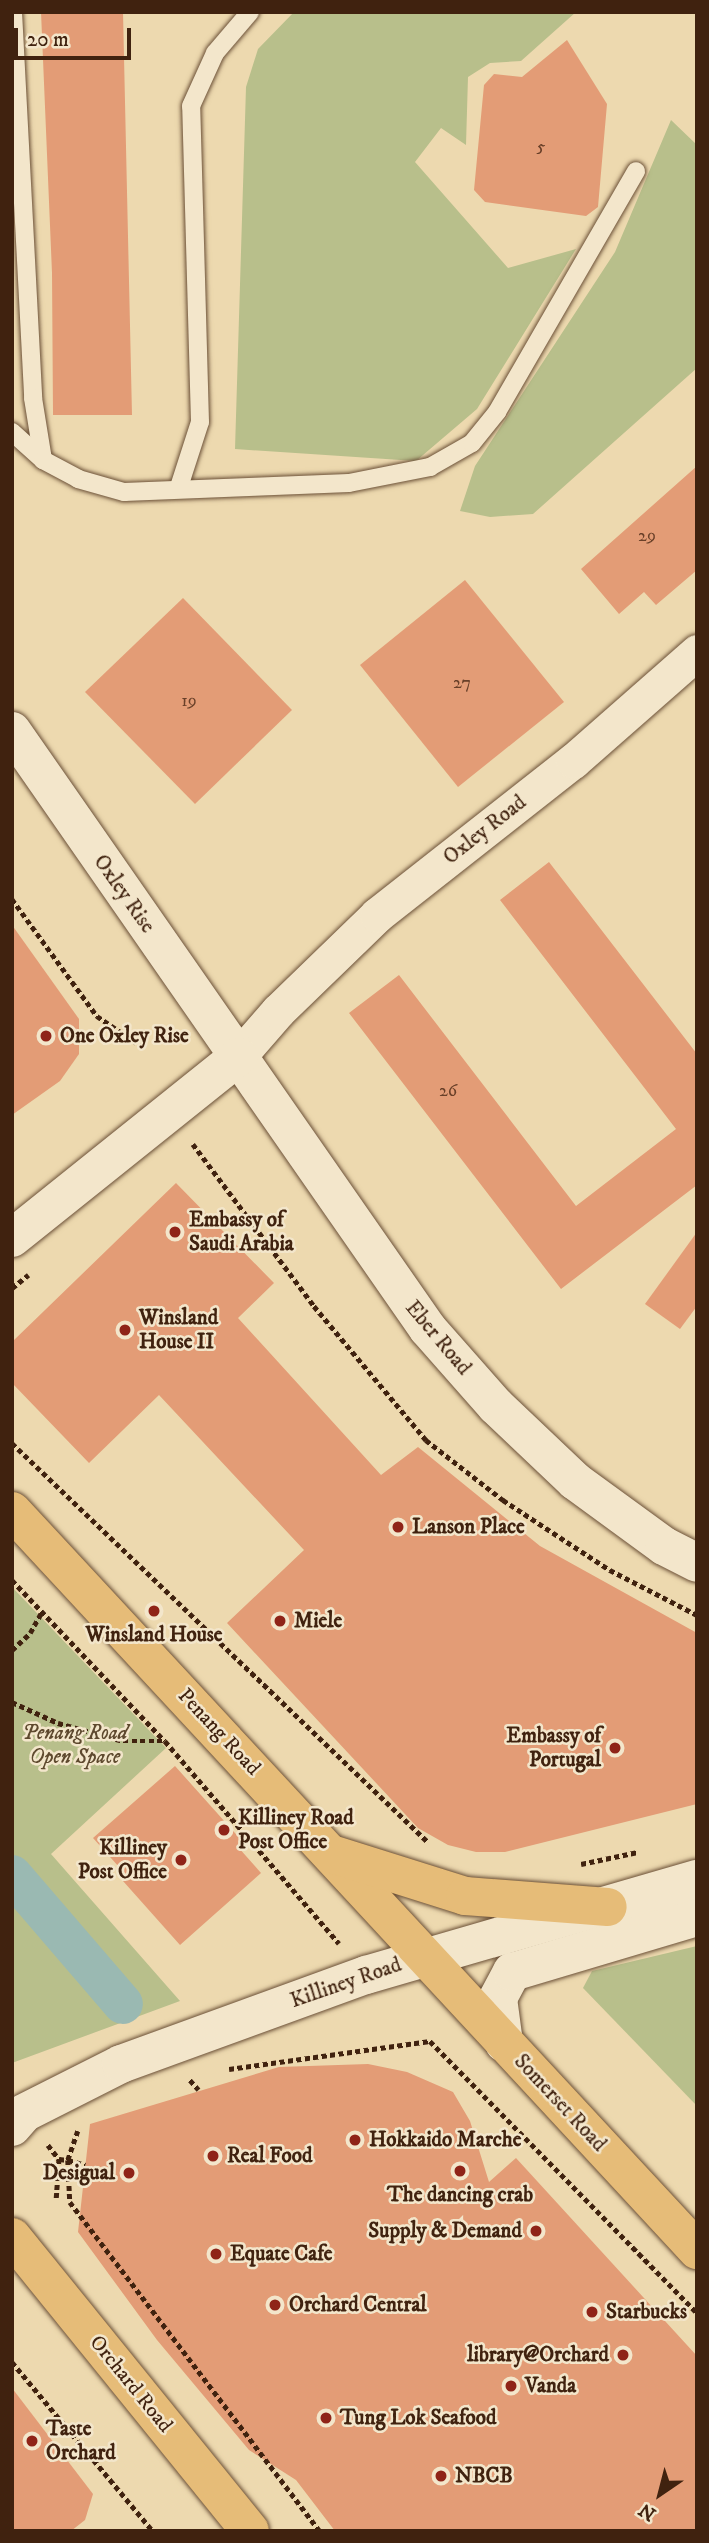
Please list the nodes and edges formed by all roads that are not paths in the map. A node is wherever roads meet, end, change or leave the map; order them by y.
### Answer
1 (13, 12) edge
2 (250, 12) edge
3 (636, 171) dead end
4 (12, 432) edge
5 (43, 460) junction
6 (179, 487) junction
7 (697, 652) edge
8 (12, 731) edge
9 (231, 1047) junction
10 (12, 1206) edge
11 (12, 1238) edge
12 (12, 1511) edge
13 (697, 1563) edge
14 (333, 1854) junction
15 (697, 1880) edge
16 (608, 1907) junction
17 (697, 1917) edge
18 (423, 1957) junction
19 (503, 2043) junction
20 (12, 2127) edge
21 (12, 2237) edge
22 (697, 2250) edge
23 (250, 2531) edge

1 - 5 lane
2 - 6 lane
3 - 6 lane
4 - 5 lane
5 - 6 lane
7 - 9 street, Oxley Road
8 - 9 street, Oxley Rise
9 - 10 street, Oxley Road
9 - 11 street, Oxley Road
9 - 13 street, Eber Road
12 - 14 main road, Penang Road
14 - 16 main road
14 - 18 main road, Penang Road
15 - 16 street, Killiney Road
16 - 18 street, Killiney Road
17 - 19 street
18 - 19 main road, Somerset Road
18 - 20 street, Killiney Road
19 - 22 main road, Somerset Road
21 - 23 main road, Orchard Road

